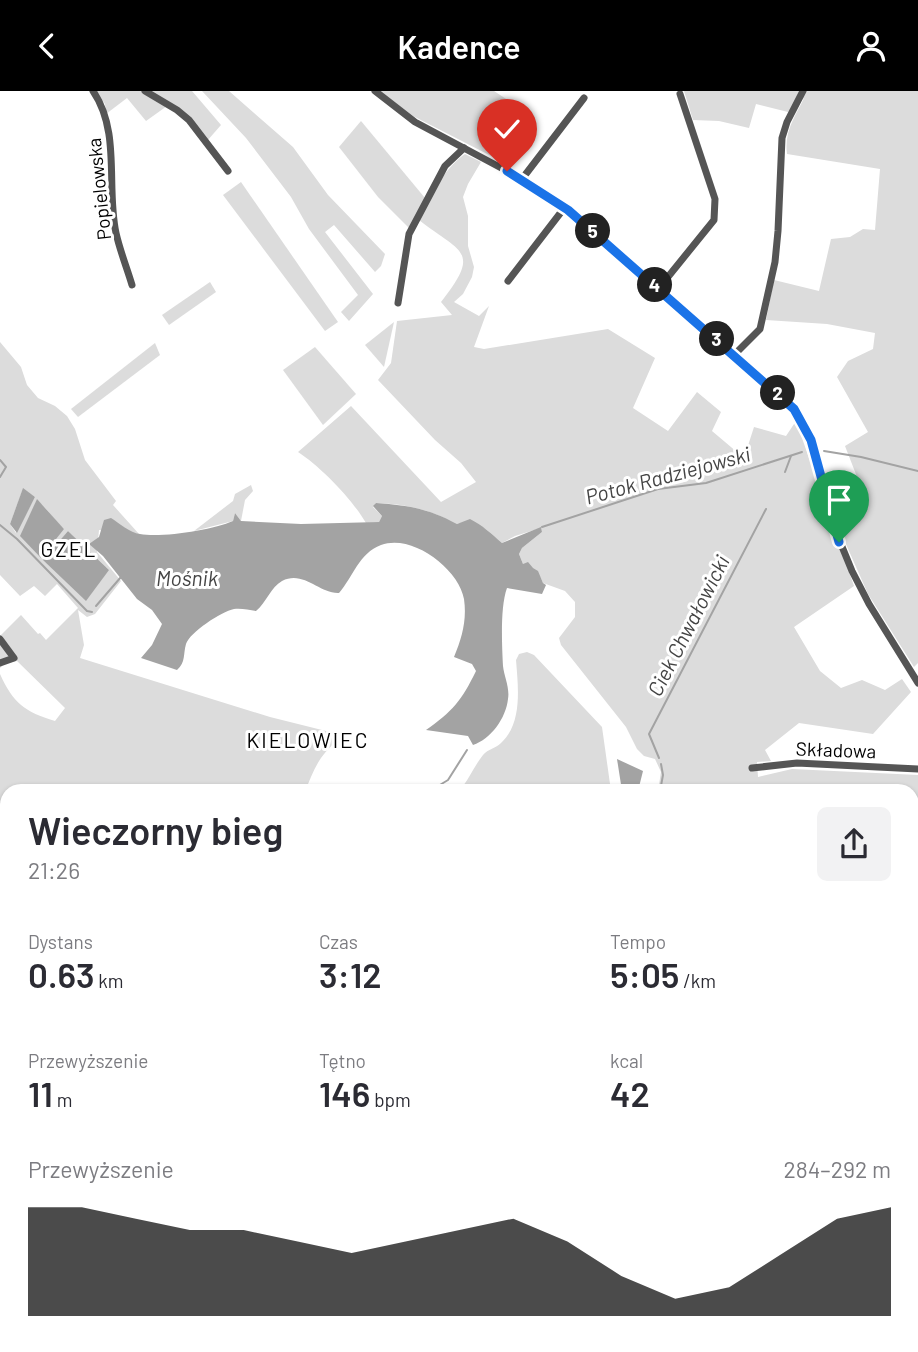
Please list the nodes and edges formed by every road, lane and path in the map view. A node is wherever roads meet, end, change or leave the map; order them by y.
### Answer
1 (93, 91) edge
2 (145, 91) edge
3 (375, 91) edge
4 (803, 91) edge
5 (680, 94) dead end
6 (584, 99) dead end
7 (464, 148) junction
8 (228, 171) dead end
9 (522, 179) junction
10 (565, 207) junction
11 (508, 281) dead end
12 (132, 285) dead end
13 (659, 288) junction
14 (398, 303) dead end
15 (734, 355) junction
16 (0, 639) edge
17 (0, 663) edge
18 (918, 683) edge
19 (752, 768) dead end
20 (918, 769) edge

1 - 12 street, Popielowska
2 - 8 street
3 - 7 street
4 - 15 street
5 - 13 street
6 - 9 street
7 - 9 street
7 - 14 street
9 - 10 street
10 - 11 street
10 - 13 street
13 - 15 street
15 - 18 street
16 - 17 street
19 - 20 street, Składowa

